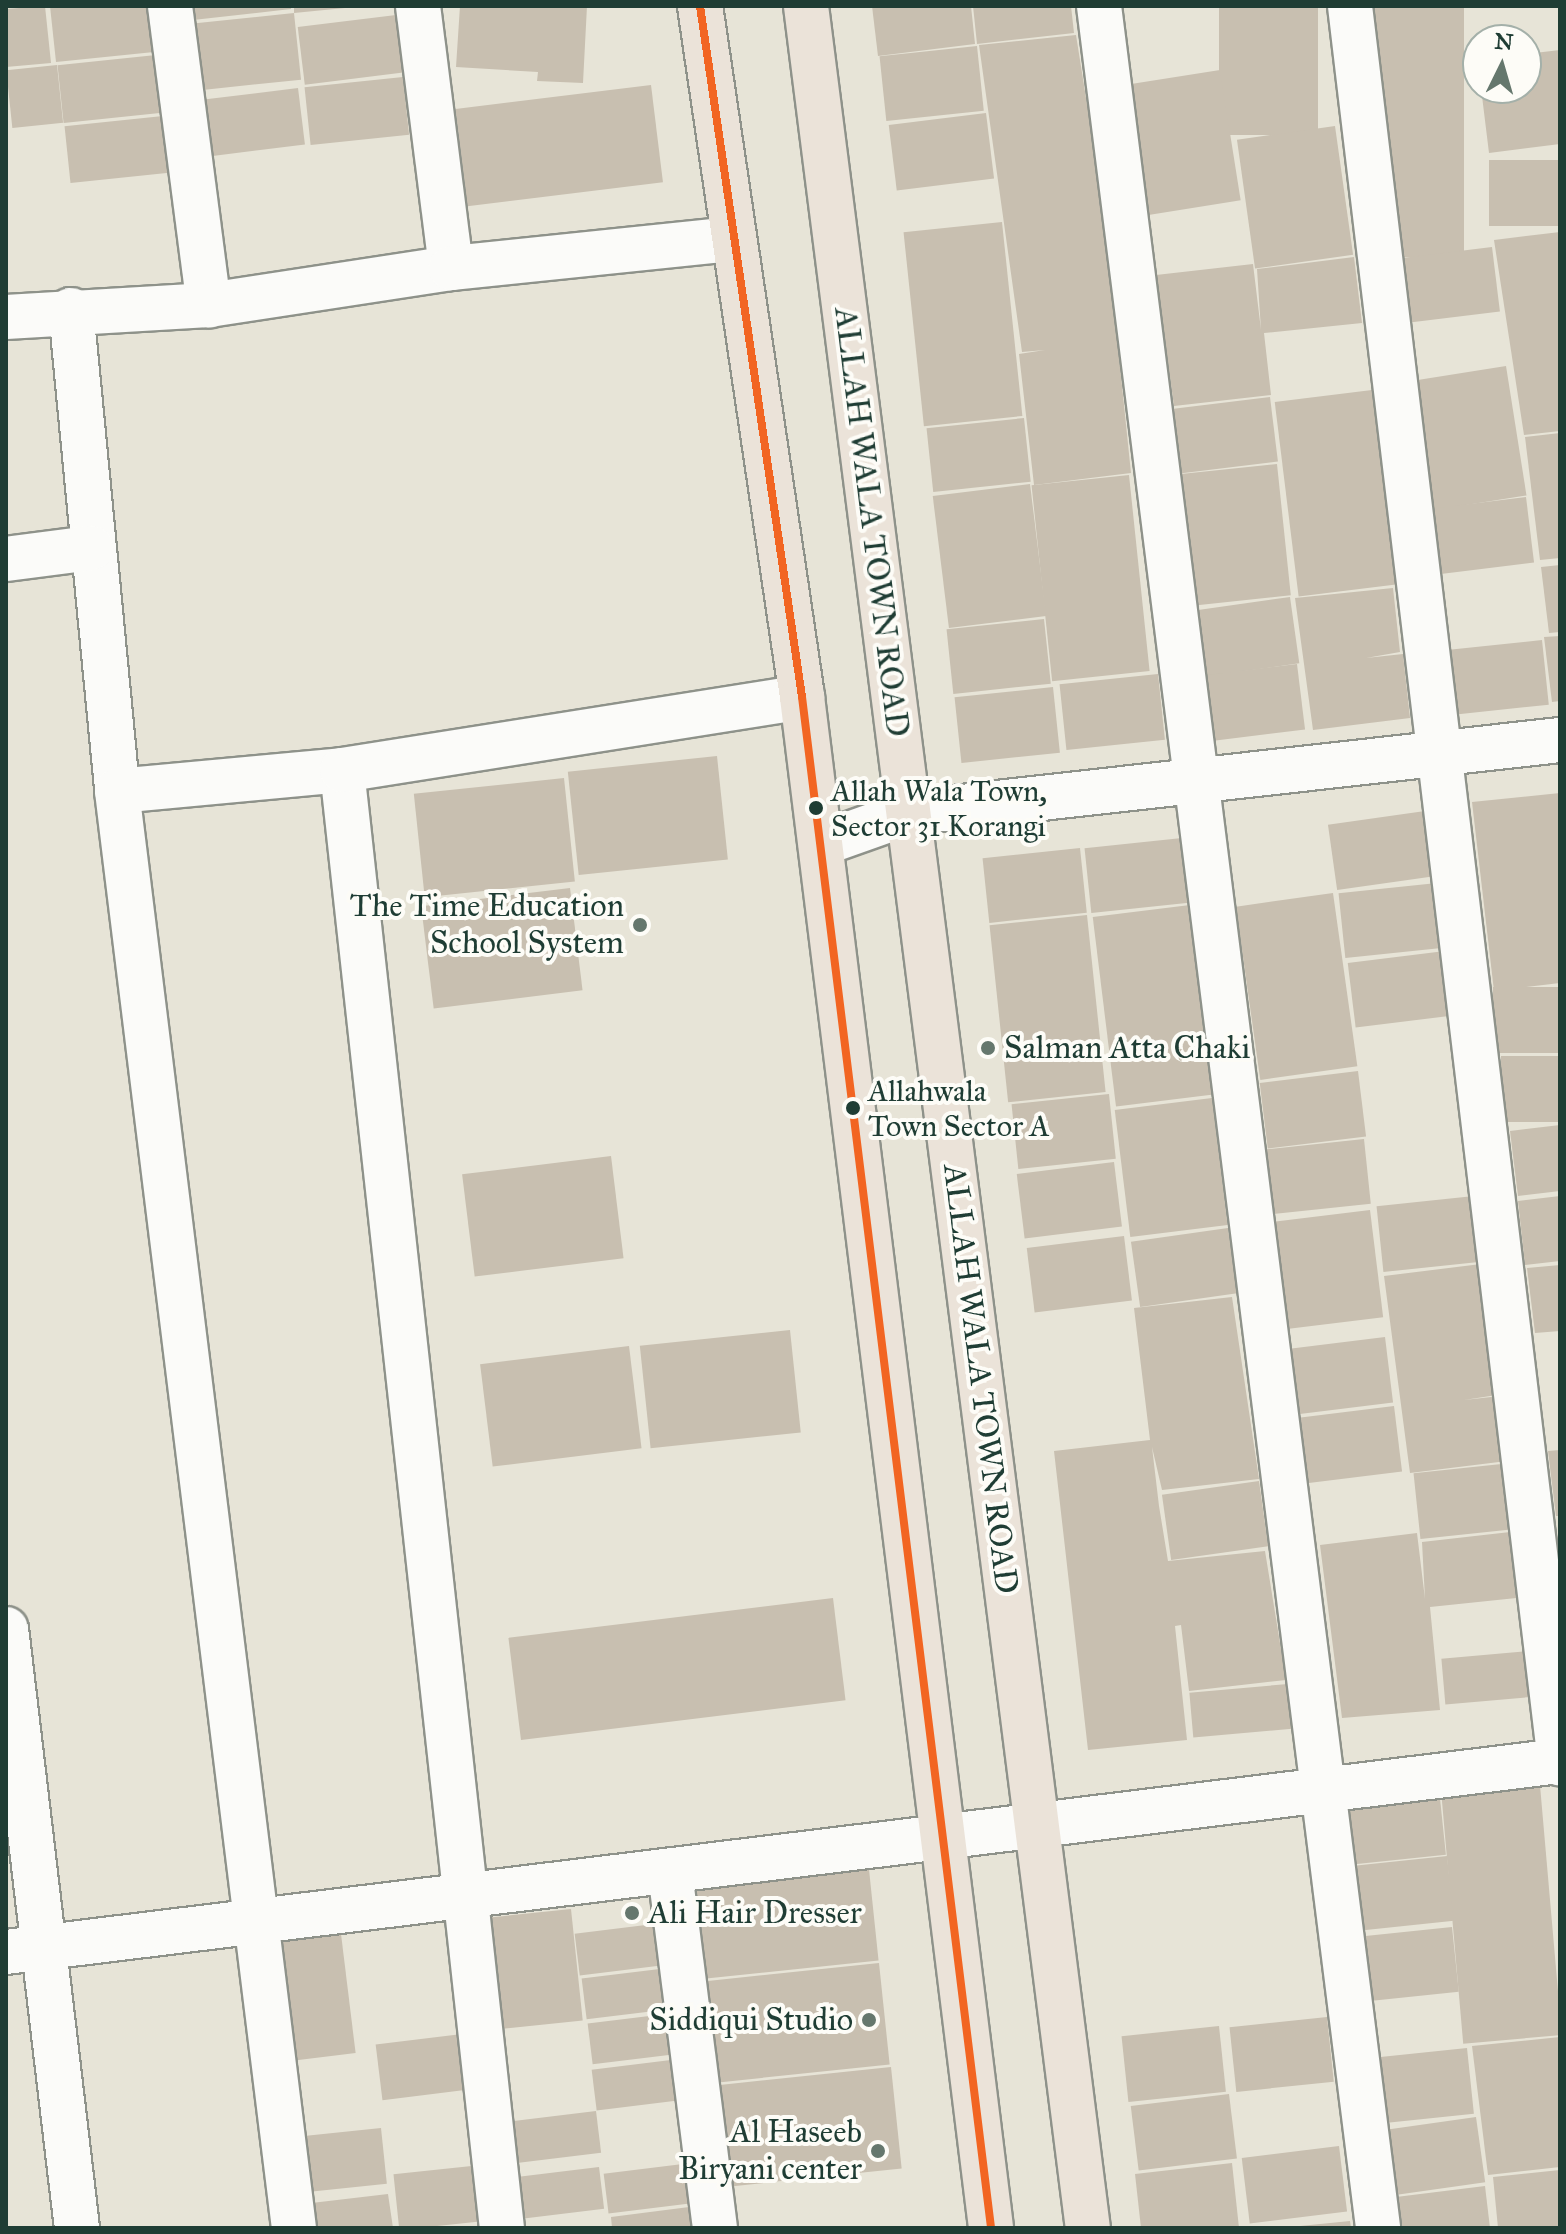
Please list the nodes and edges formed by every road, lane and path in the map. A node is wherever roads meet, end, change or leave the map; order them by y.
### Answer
1 (170, 6) edge
2 (418, 6) edge
3 (700, 6) edge
4 (806, 6) edge
5 (1099, 6) edge
6 (1350, 6) edge
7 (730, 239) junction
8 (451, 268) junction
9 (209, 305) junction
10 (71, 310) junction
11 (6, 317) edge
12 (91, 548) junction
13 (6, 559) edge
14 (802, 697) junction
15 (1560, 740) edge
16 (1441, 755) junction
17 (342, 770) junction
18 (1198, 785) junction
19 (117, 791) junction
20 (908, 813) junction
21 (821, 844) junction
22 (6, 1629) edge
23 (1560, 1762) edge
24 (1328, 1790) junction
25 (1036, 1825) junction
26 (943, 1835) junction
27 (670, 1872) junction
28 (461, 1901) junction
29 (256, 1921) junction
30 (25, 1949) edge
31 (77, 2228) edge
32 (294, 2228) edge
33 (502, 2228) edge
34 (715, 2228) edge
35 (991, 2228) edge
36 (1088, 2228) edge
37 (1378, 2228) edge

1 - 9 street
2 - 8 street
3 - 7 main road
4 - 20 main road, ALLAH WALA TOWN ROAD
5 - 18 street
6 - 16 street
7 - 8 street
7 - 14 main road
8 - 9 street
9 - 10 street
10 - 11 street
10 - 12 street
12 - 13 street
12 - 19 street
14 - 17 street
14 - 21 main road
15 - 16 street
16 - 18 street
16 - 23 street
17 - 19 street
17 - 28 street
18 - 20 street
18 - 24 street
19 - 29 street
20 - 21 street
20 - 25 main road, ALLAH WALA TOWN ROAD
21 - 26 main road
22 - 30 street
23 - 24 street
24 - 25 street
24 - 37 street
25 - 26 street
25 - 36 main road, ALLAH WALA TOWN ROAD
26 - 27 street
26 - 35 main road
27 - 28 street
27 - 34 street
28 - 29 street
28 - 33 street
29 - 30 street
29 - 32 street
30 - 31 street

